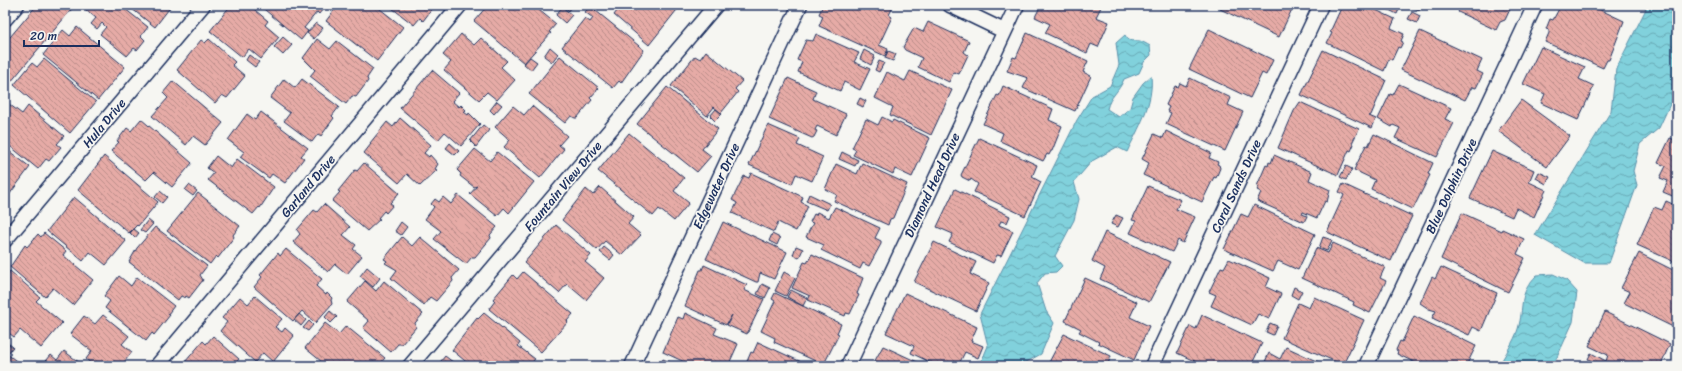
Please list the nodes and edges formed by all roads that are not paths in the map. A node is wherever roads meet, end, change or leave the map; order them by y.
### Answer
1 (17, 5) edge
2 (203, 5) edge
3 (460, 5) edge
4 (716, 5) edge
5 (800, 5) edge
6 (950, 5) edge
7 (1017, 5) edge
8 (1321, 5) edge
9 (1535, 5) edge
10 (5, 19) edge
11 (1004, 31) junction
12 (5, 240) edge
13 (157, 366) edge
14 (410, 366) edge
15 (632, 366) edge
16 (848, 366) edge
17 (1152, 366) edge
18 (1366, 366) edge

1 - 10 lane
2 - 12 lane, Hula Drive
3 - 13 lane, Garland Drive
4 - 14 lane, Fountain View Drive
5 - 15 lane, Edgewater Drive
6 - 11 lane
7 - 11 lane, Diamond Head Drive
8 - 17 lane, Coral Sands Drive
9 - 18 lane, Blue Dolphin Drive
11 - 16 lane, Diamond Head Drive

